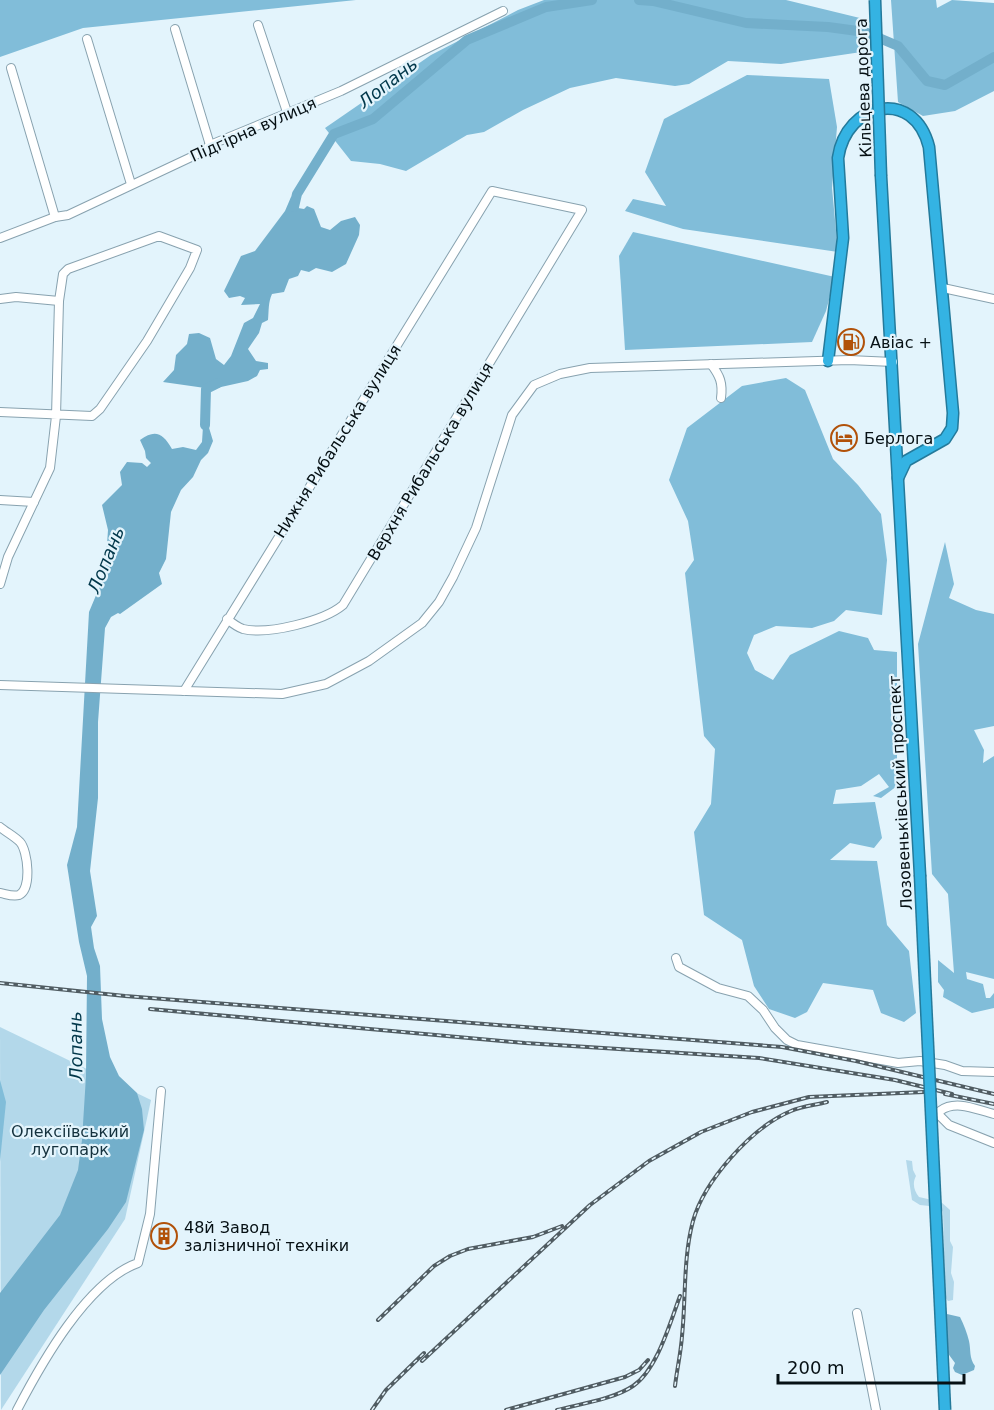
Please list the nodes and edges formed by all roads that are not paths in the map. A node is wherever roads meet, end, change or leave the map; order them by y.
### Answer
1 (875, 0) edge
2 (503, 11) dead end
3 (258, 25) dead end
4 (175, 29) dead end
5 (87, 39) dead end
6 (11, 68) dead end
7 (287, 112) junction
8 (210, 145) junction
9 (881, 176) joint
10 (131, 184) junction
11 (582, 210) joint
12 (55, 217) junction
13 (0, 238) edge
14 (943, 288) junction
15 (994, 298) edge
16 (0, 299) edge
17 (60, 301) junction
18 (828, 361) junction
19 (892, 362) junction
20 (711, 364) junction
21 (721, 398) dead end
22 (0, 412) edge
23 (56, 416) junction
24 (898, 478) junction
25 (0, 500) edge
26 (34, 502) junction
27 (0, 584) edge
28 (227, 619) junction
29 (0, 685) edge
30 (184, 691) junction
31 (0, 827) edge
32 (0, 894) edge
33 (675, 958) dead end
34 (994, 1072) edge
35 (161, 1091) dead end
36 (994, 1114) edge
37 (994, 1143) edge
38 (857, 1313) dead end
39 (17, 1410) edge
40 (876, 1410) edge
41 (945, 1410) edge

1 - 9 highway, Кільцева дорога, bridge
2 - 7 street, Підгірна вулиця
3 - 7 street
4 - 8 street
5 - 10 street
6 - 12 street
7 - 8 street, Підгірна вулиця
8 - 10 street, Підгірна вулиця
9 - 19 highway, Лозовеньківський проспект
10 - 12 street, Підгірна вулиця
11 - 28 street, Верхня Рибальська вулиця
11 - 28 street, Нижня Рибальська вулиця
12 - 13 street, Підгірна вулиця
14 - 15 street
14 - 18 highway
14 - 24 highway
16 - 17 street
17 - 23 street
17 - 23 street
18 - 19 street
18 - 20 street
19 - 24 highway, Лозовеньківський проспект
20 - 21 street
20 - 30 street
22 - 23 street
23 - 26 street
24 - 41 highway, Лозовеньківський проспект, bridge
25 - 26 street
26 - 27 street
28 - 30 street, Нижня Рибальська вулиця
29 - 30 street
31 - 32 street
33 - 34 street
35 - 39 street
36 - 37 street
38 - 40 street

